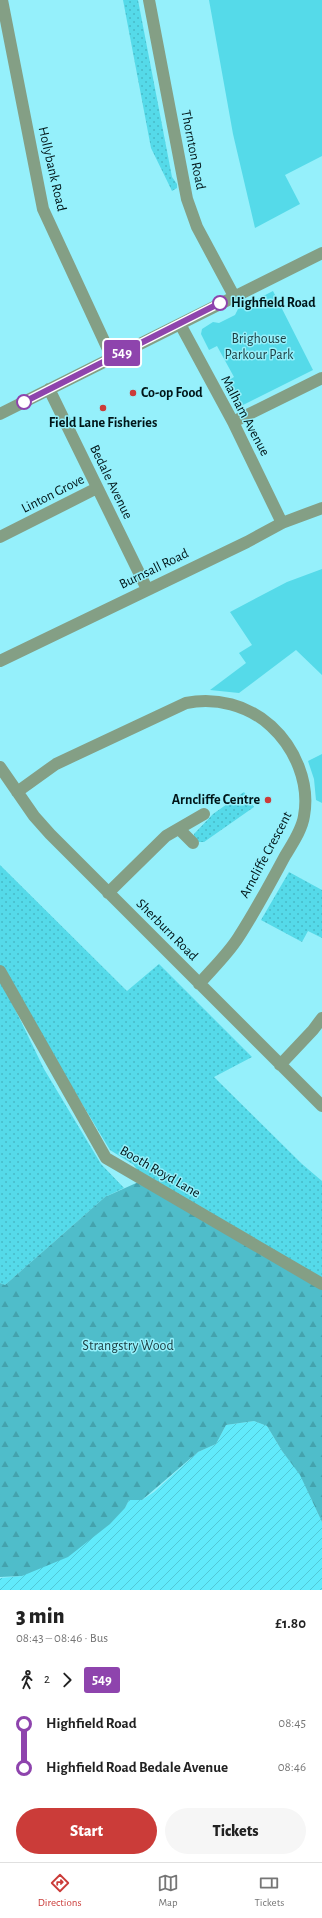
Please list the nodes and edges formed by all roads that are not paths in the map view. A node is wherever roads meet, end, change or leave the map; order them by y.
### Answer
1 (2, 0) edge
2 (149, 0) edge
3 (322, 252) edge
4 (234, 296) junction
5 (180, 324) junction
6 (112, 358) junction
7 (322, 378) edge
8 (49, 389) junction
9 (0, 414) edge
10 (232, 422) junction
11 (97, 488) junction
12 (322, 508) edge
13 (282, 523) junction
14 (0, 537) edge
15 (148, 589) junction
16 (0, 661) edge
17 (0, 767) edge
18 (17, 792) junction
19 (204, 814) dead end
20 (179, 829) junction
21 (192, 842) dead end
22 (108, 893) junction
23 (0, 971) edge
24 (199, 984) junction
25 (322, 1018) edge
26 (280, 1065) junction
27 (322, 1106) edge
28 (322, 1284) edge

1 - 6 street, Hollybank Road
2 - 4 street, Thornton Road
3 - 4 street
4 - 5 street
5 - 6 street
5 - 10 street, Malham Avenue
6 - 8 street
7 - 10 street
8 - 9 street
8 - 11 street, Bedale Avenue
10 - 13 street, Malham Avenue
11 - 14 street, Linton Grove
11 - 15 street, Bedale Avenue
12 - 13 street, Burnsall Road
13 - 15 street, Burnsall Road
15 - 16 street, Burnsall Road
17 - 18 street, Sherburn Road
18 - 22 street, Sherburn Road
18 - 24 street, Arncliffe Crescent
19 - 20 street
20 - 21 street
20 - 22 street
22 - 24 street, Sherburn Road
23 - 28 street, Booth Royd Lane
24 - 26 street, Sherburn Road
25 - 26 street
26 - 27 street, Sherburn Road

